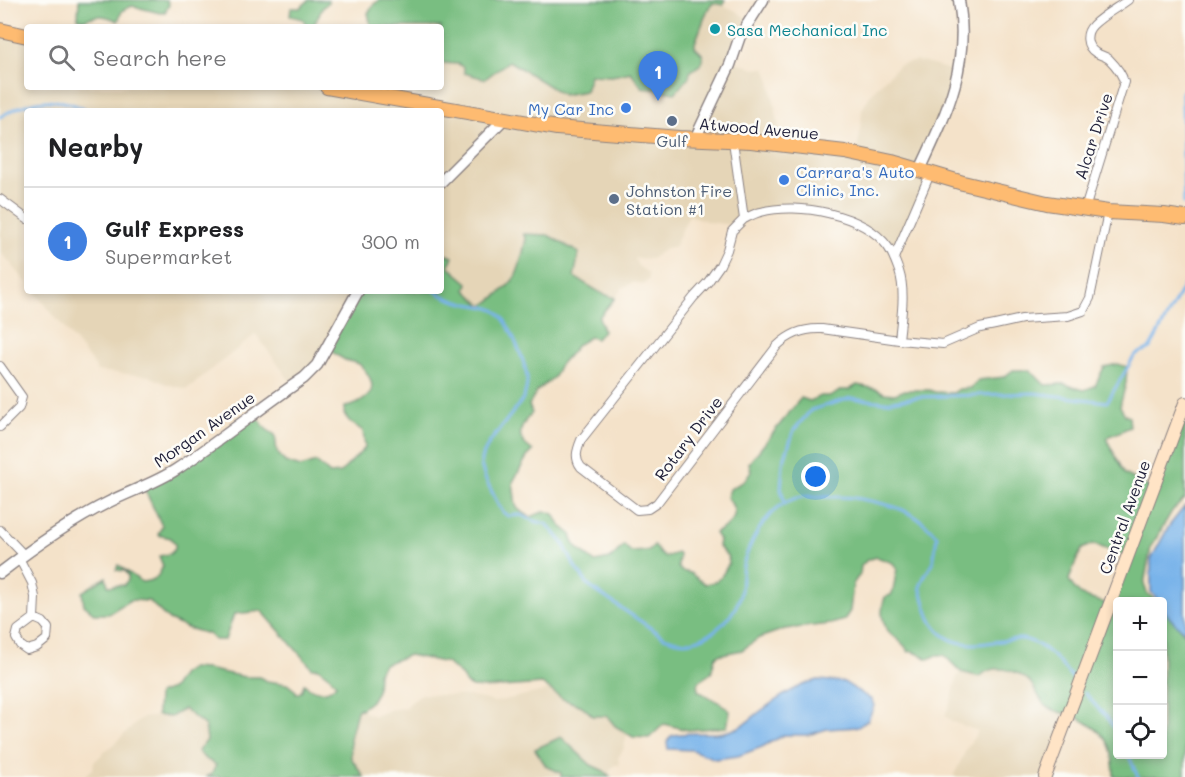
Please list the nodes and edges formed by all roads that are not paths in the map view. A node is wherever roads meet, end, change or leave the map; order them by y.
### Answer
1 (763, 0) edge
2 (959, 0) edge
3 (1128, 0) edge
4 (0, 30) edge
5 (24, 35) edge
6 (344, 90) edge
7 (443, 108) edge
8 (444, 108) edge
9 (504, 119) junction
10 (695, 139) junction
11 (733, 141) junction
12 (925, 172) junction
13 (444, 179) edge
14 (0, 199) edge
15 (1085, 209) junction
16 (1108, 212) junction
17 (24, 217) edge
18 (1185, 218) edge
19 (744, 219) junction
20 (894, 258) junction
21 (356, 294) edge
22 (899, 340) junction
23 (0, 366) edge
24 (1185, 403) edge
25 (0, 428) edge
26 (0, 530) edge
27 (22, 557) junction
28 (0, 573) edge
29 (34, 618) dead end
30 (1045, 777) edge

1 - 10 street
2 - 12 street
3 - 15 street, Alcar Drive
4 - 5 main road
6 - 7 main road, Atwood Avenue
8 - 9 main road, Atwood Avenue
9 - 10 main road, Atwood Avenue
9 - 13 street
10 - 11 main road, Atwood Avenue
11 - 12 main road, Atwood Avenue
11 - 19 street
12 - 15 main road, Atwood Avenue
12 - 20 street
14 - 17 street
15 - 16 main road, Atwood Avenue
16 - 18 main road, Atwood Avenue
16 - 22 street, Rotary Drive
19 - 20 street
19 - 22 street, Rotary Drive
20 - 22 street
21 - 27 street, Morgan Avenue
23 - 25 street
24 - 30 main road, Central Avenue
26 - 27 street
27 - 28 street, Morgan Avenue
27 - 29 street

